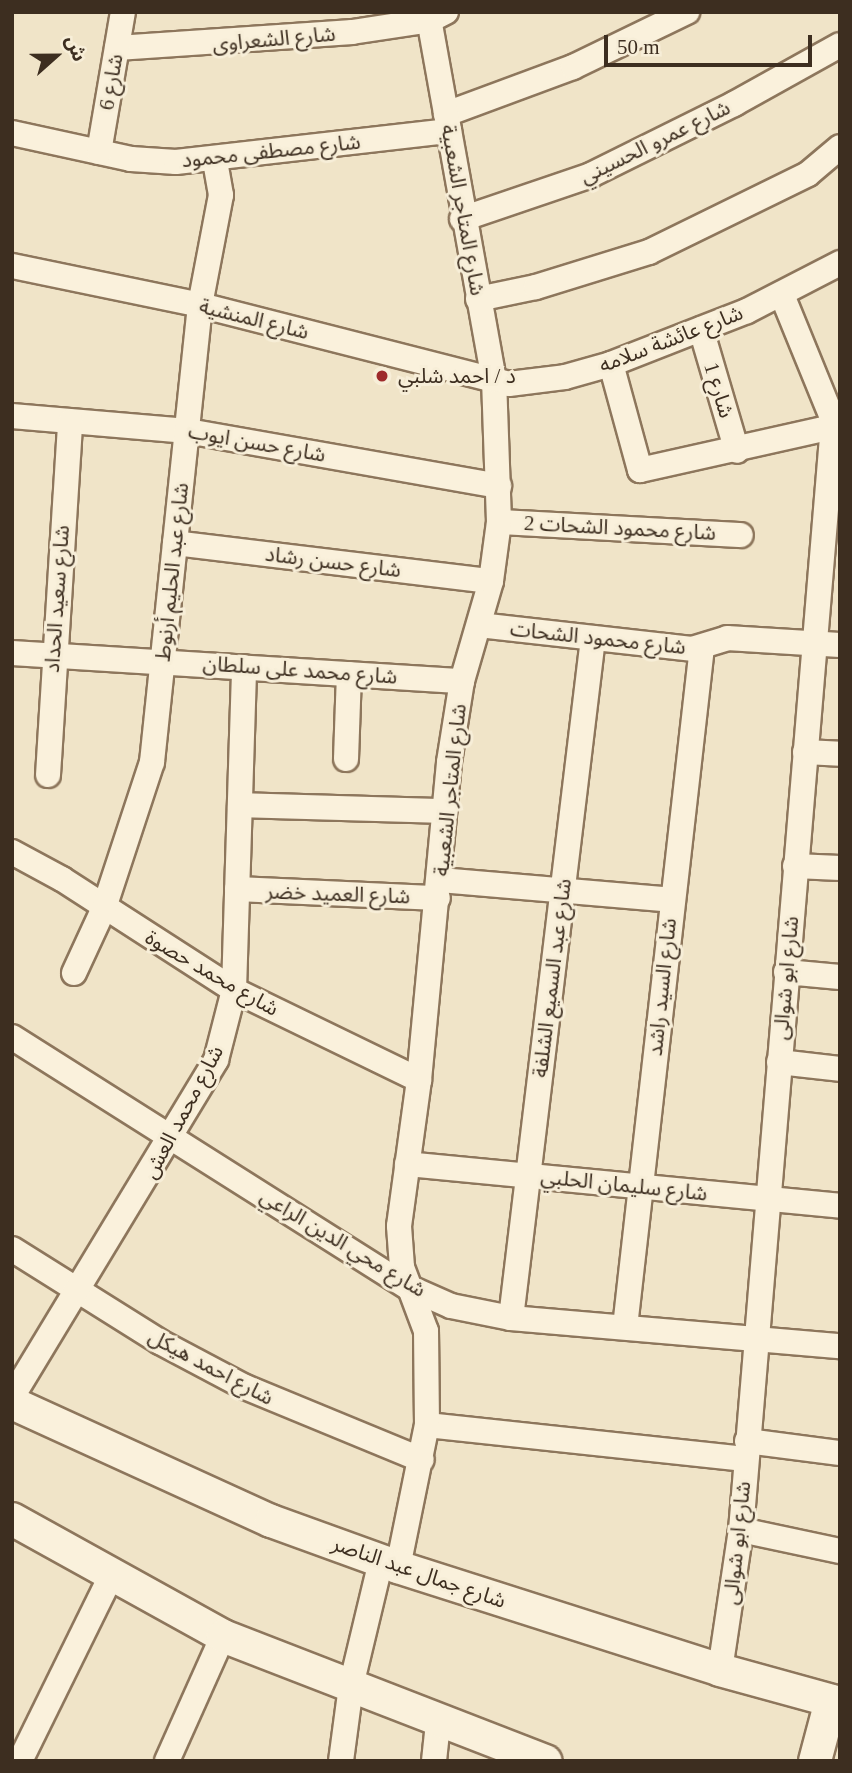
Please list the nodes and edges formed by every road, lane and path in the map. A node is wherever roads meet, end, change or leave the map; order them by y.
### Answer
1 (124, 12) edge
2 (687, 12) edge
3 (435, 15) edge
4 (840, 45) edge
5 (117, 48) junction
6 (448, 122) junction
7 (12, 133) edge
8 (840, 147) edge
9 (99, 152) junction
10 (215, 160) junction
11 (462, 219) junction
12 (840, 263) edge
13 (12, 267) edge
14 (782, 295) junction
15 (478, 299) junction
16 (200, 305) junction
17 (701, 329) junction
18 (611, 364) junction
19 (494, 380) junction
20 (12, 416) edge
21 (834, 418) edge
22 (70, 422) junction
23 (187, 430) junction
24 (737, 451) junction
25 (499, 486) junction
26 (499, 522) junction
27 (741, 535) dead end
28 (175, 543) junction
29 (831, 544) edge
30 (491, 581) junction
31 (480, 625) junction
32 (593, 638) junction
33 (814, 643) junction
34 (840, 645) edge
35 (702, 647) junction
36 (12, 653) edge
37 (52, 655) junction
38 (163, 662) junction
39 (244, 667) junction
40 (349, 674) junction
41 (462, 681) junction
42 (805, 751) junction
43 (840, 754) edge
44 (346, 759) dead end
45 (48, 775) dead end
46 (240, 805) junction
47 (443, 811) junction
48 (12, 852) edge
49 (795, 866) junction
50 (840, 869) edge
51 (237, 889) junction
52 (439, 889) junction
53 (563, 891) junction
54 (671, 900) junction
55 (104, 908) junction
56 (786, 972) junction
57 (74, 973) dead end
58 (840, 977) edge
59 (234, 990) junction
60 (12, 1037) edge
61 (779, 1062) junction
62 (840, 1069) edge
63 (419, 1080) junction
64 (173, 1138) junction
65 (407, 1164) junction
66 (528, 1175) junction
67 (640, 1186) junction
68 (767, 1199) junction
69 (840, 1206) edge
70 (12, 1249) edge
71 (408, 1287) junction
72 (78, 1291) junction
73 (511, 1318) junction
74 (625, 1327) junction
75 (755, 1338) junction
76 (840, 1346) edge
77 (12, 1396) edge
78 (12, 1403) edge
79 (427, 1425) junction
80 (746, 1450) junction
81 (840, 1453) edge
82 (422, 1460) junction
83 (12, 1519) edge
84 (741, 1530) junction
85 (840, 1551) edge
86 (389, 1564) junction
87 (111, 1576) junction
88 (223, 1636) junction
89 (720, 1670) junction
90 (351, 1686) junction
91 (836, 1702) edge
92 (438, 1722) junction
93 (20, 1761) edge
94 (167, 1761) edge
95 (341, 1761) edge
96 (434, 1761) edge
97 (547, 1761) edge
98 (815, 1761) edge

1 - 5 street, شارع 6
2 - 6 street, شارع مصطفى محمود
3 - 5 street, شارع الشعراوى
3 - 6 street, شارع المتاجر الشعبية
4 - 11 street, شارع عمرو الحسيني
5 - 9 street, شارع 6
6 - 10 street, شارع مصطفى محمود
6 - 11 street, شارع المتاجر الشعبية
7 - 9 street, شارع مصطفى محمود
8 - 15 street
9 - 10 street, شارع مصطفى محمود
10 - 16 street, شارع عبد الحليم أرنوط
11 - 15 street, شارع المتاجر الشعبية
12 - 14 street, شارع عائشة سلامه
13 - 16 street, شارع المنشية
14 - 17 street, شارع عائشة سلامه
14 - 21 street, شارع ابو شوالى
15 - 19 street, شارع المتاجر الشعبية
16 - 19 street, شارع المنشية
16 - 23 street, شارع عبد الحليم أرنوط
17 - 18 street, شارع عائشة سلامه
17 - 24 street, شارع 1
18 - 19 street, شارع عائشة سلامه
18 - 24 street
19 - 25 street, شارع المتاجر الشعبية
20 - 22 street, شارع حسن ايوب
21 - 24 street
21 - 29 street, شارع ابو شوالى
22 - 23 street, شارع حسن ايوب
22 - 37 street, شارع سعيد الحداد
23 - 25 street, شارع حسن ايوب
23 - 28 street, شارع عبد الحليم أرنوط
25 - 26 street, شارع المتاجر الشعبية
26 - 27 street, شارع محمود الشحات 2
26 - 30 street, شارع المتاجر الشعبية
28 - 30 street, شارع حسن رشاد
28 - 38 street, شارع عبد الحليم أرنوط
29 - 33 street, شارع ابو شوالى
30 - 31 street, شارع المتاجر الشعبية
31 - 32 street, شارع محمود الشحات
31 - 41 street, شارع المتاجر الشعبية
32 - 35 street, شارع محمود الشحات
32 - 53 street, شارع عبد السميع الشلفة
33 - 34 street, شارع محمود الشحات
33 - 35 street, شارع محمود الشحات
33 - 42 street, شارع ابو شوالى
35 - 54 street, شارع السيد راشد
36 - 37 street, شارع محمد على سلطان
37 - 38 street, شارع محمد على سلطان
37 - 45 street, شارع سعيد الحداد
38 - 39 street, شارع محمد على سلطان
38 - 55 street, شارع عبد الحليم أرنوط
39 - 40 street, شارع محمد على سلطان
39 - 46 street, شارع محمد العش
40 - 41 street, شارع محمد على سلطان
40 - 44 street
41 - 47 street, شارع المتاجر الشعبية
42 - 43 street
42 - 49 street, شارع ابو شوالى
46 - 47 street
46 - 51 street, شارع محمد العش
47 - 52 street, شارع المتاجر الشعبية
48 - 55 street, شارع محمد حصوة
49 - 50 street
49 - 56 street, شارع ابو شوالى
51 - 52 street, شارع العميد خضر
51 - 59 street, شارع محمد العش
52 - 53 street, شارع العميد خضر
52 - 63 street, شارع المتاجر الشعبية
53 - 54 street, شارع العميد خضر
53 - 66 street, شارع عبد السميع الشلفة
54 - 67 street, شارع السيد راشد
55 - 57 street, شارع عبد الحليم أرنوط
55 - 59 street, شارع محمد حصوة
56 - 58 street
56 - 61 street, شارع ابو شوالى
59 - 63 street, شارع محمد حصوة
59 - 64 street, شارع محمد العش
60 - 64 street, شارع محي الدين الراعي
61 - 62 street
61 - 68 street, شارع ابو شوالى
63 - 65 street, شارع المتاجر الشعبية
64 - 71 street, شارع محي الدين الراعي
64 - 72 street, شارع محمد العش
65 - 66 street, شارع سليمان الحلبي
65 - 71 street, شارع المتاجر الشعبية
66 - 67 street, شارع سليمان الحلبي
66 - 73 street, شارع عبد السميع الشلفة
67 - 68 street, شارع سليمان الحلبي
67 - 74 street, شارع السيد راشد
68 - 69 street, شارع سليمان الحلبي
68 - 75 street, شارع ابو شوالى
70 - 72 street, شارع احمد هيكل
71 - 73 street, شارع محي الدين الراعي
71 - 79 street, شارع المتاجر الشعبية
72 - 77 street, شارع محمد العش
72 - 82 street, شارع احمد هيكل
73 - 74 street, شارع محي الدين الراعي
74 - 75 street, شارع محي الدين الراعي
75 - 76 street, شارع محي الدين الراعي
75 - 80 street, شارع ابو شوالى
78 - 86 street, شارع جمال عبد الناصر
79 - 80 street
79 - 82 street, شارع المتاجر الشعبية
80 - 81 street
80 - 84 street, شارع ابو شوالى
82 - 86 street, شارع المتاجر الشعبية
83 - 87 street
84 - 85 street
84 - 89 street, شارع ابو شوالى
86 - 89 street, شارع جمال عبد الناصر
86 - 90 street, شارع المتاجر الشعبية
87 - 88 street
87 - 93 street
88 - 90 street
88 - 94 street
89 - 91 street, شارع جمال عبد الناصر
90 - 92 street
90 - 95 street, شارع المتاجر الشعبية
91 - 98 street
92 - 96 street
92 - 97 street

